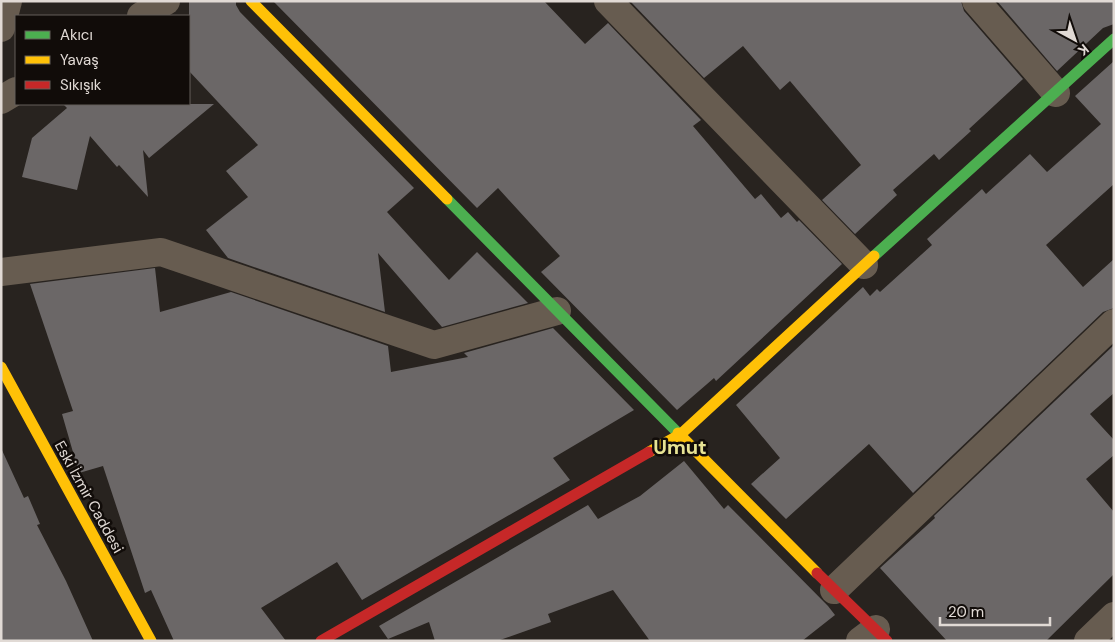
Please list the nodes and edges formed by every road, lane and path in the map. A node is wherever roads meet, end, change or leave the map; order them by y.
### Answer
1 (8, 1) edge
2 (166, 1) edge
3 (251, 1) edge
4 (608, 1) edge
5 (976, 1) edge
6 (143, 15) edge
7 (1, 28) edge
8 (1114, 39) edge
9 (15, 92) edge
10 (1056, 93) junction
11 (1, 100) edge
12 (864, 265) junction
13 (1, 272) edge
14 (558, 311) junction
15 (1114, 322) edge
16 (1, 367) edge
17 (681, 434) junction
18 (834, 590) junction
19 (1114, 616) edge
20 (874, 637) edge
21 (151, 641) edge
22 (321, 641) edge
23 (1088, 641) edge

1 - 7 street
2 - 6 street
3 - 14 street
4 - 12 street
5 - 10 street
8 - 10 street
9 - 11 street
10 - 12 street
12 - 17 street
13 - 14 street
14 - 17 street
15 - 18 street
16 - 21 street, Eski İzmir Caddesi
17 - 18 street
17 - 22 street
18 - 20 street
19 - 23 street

